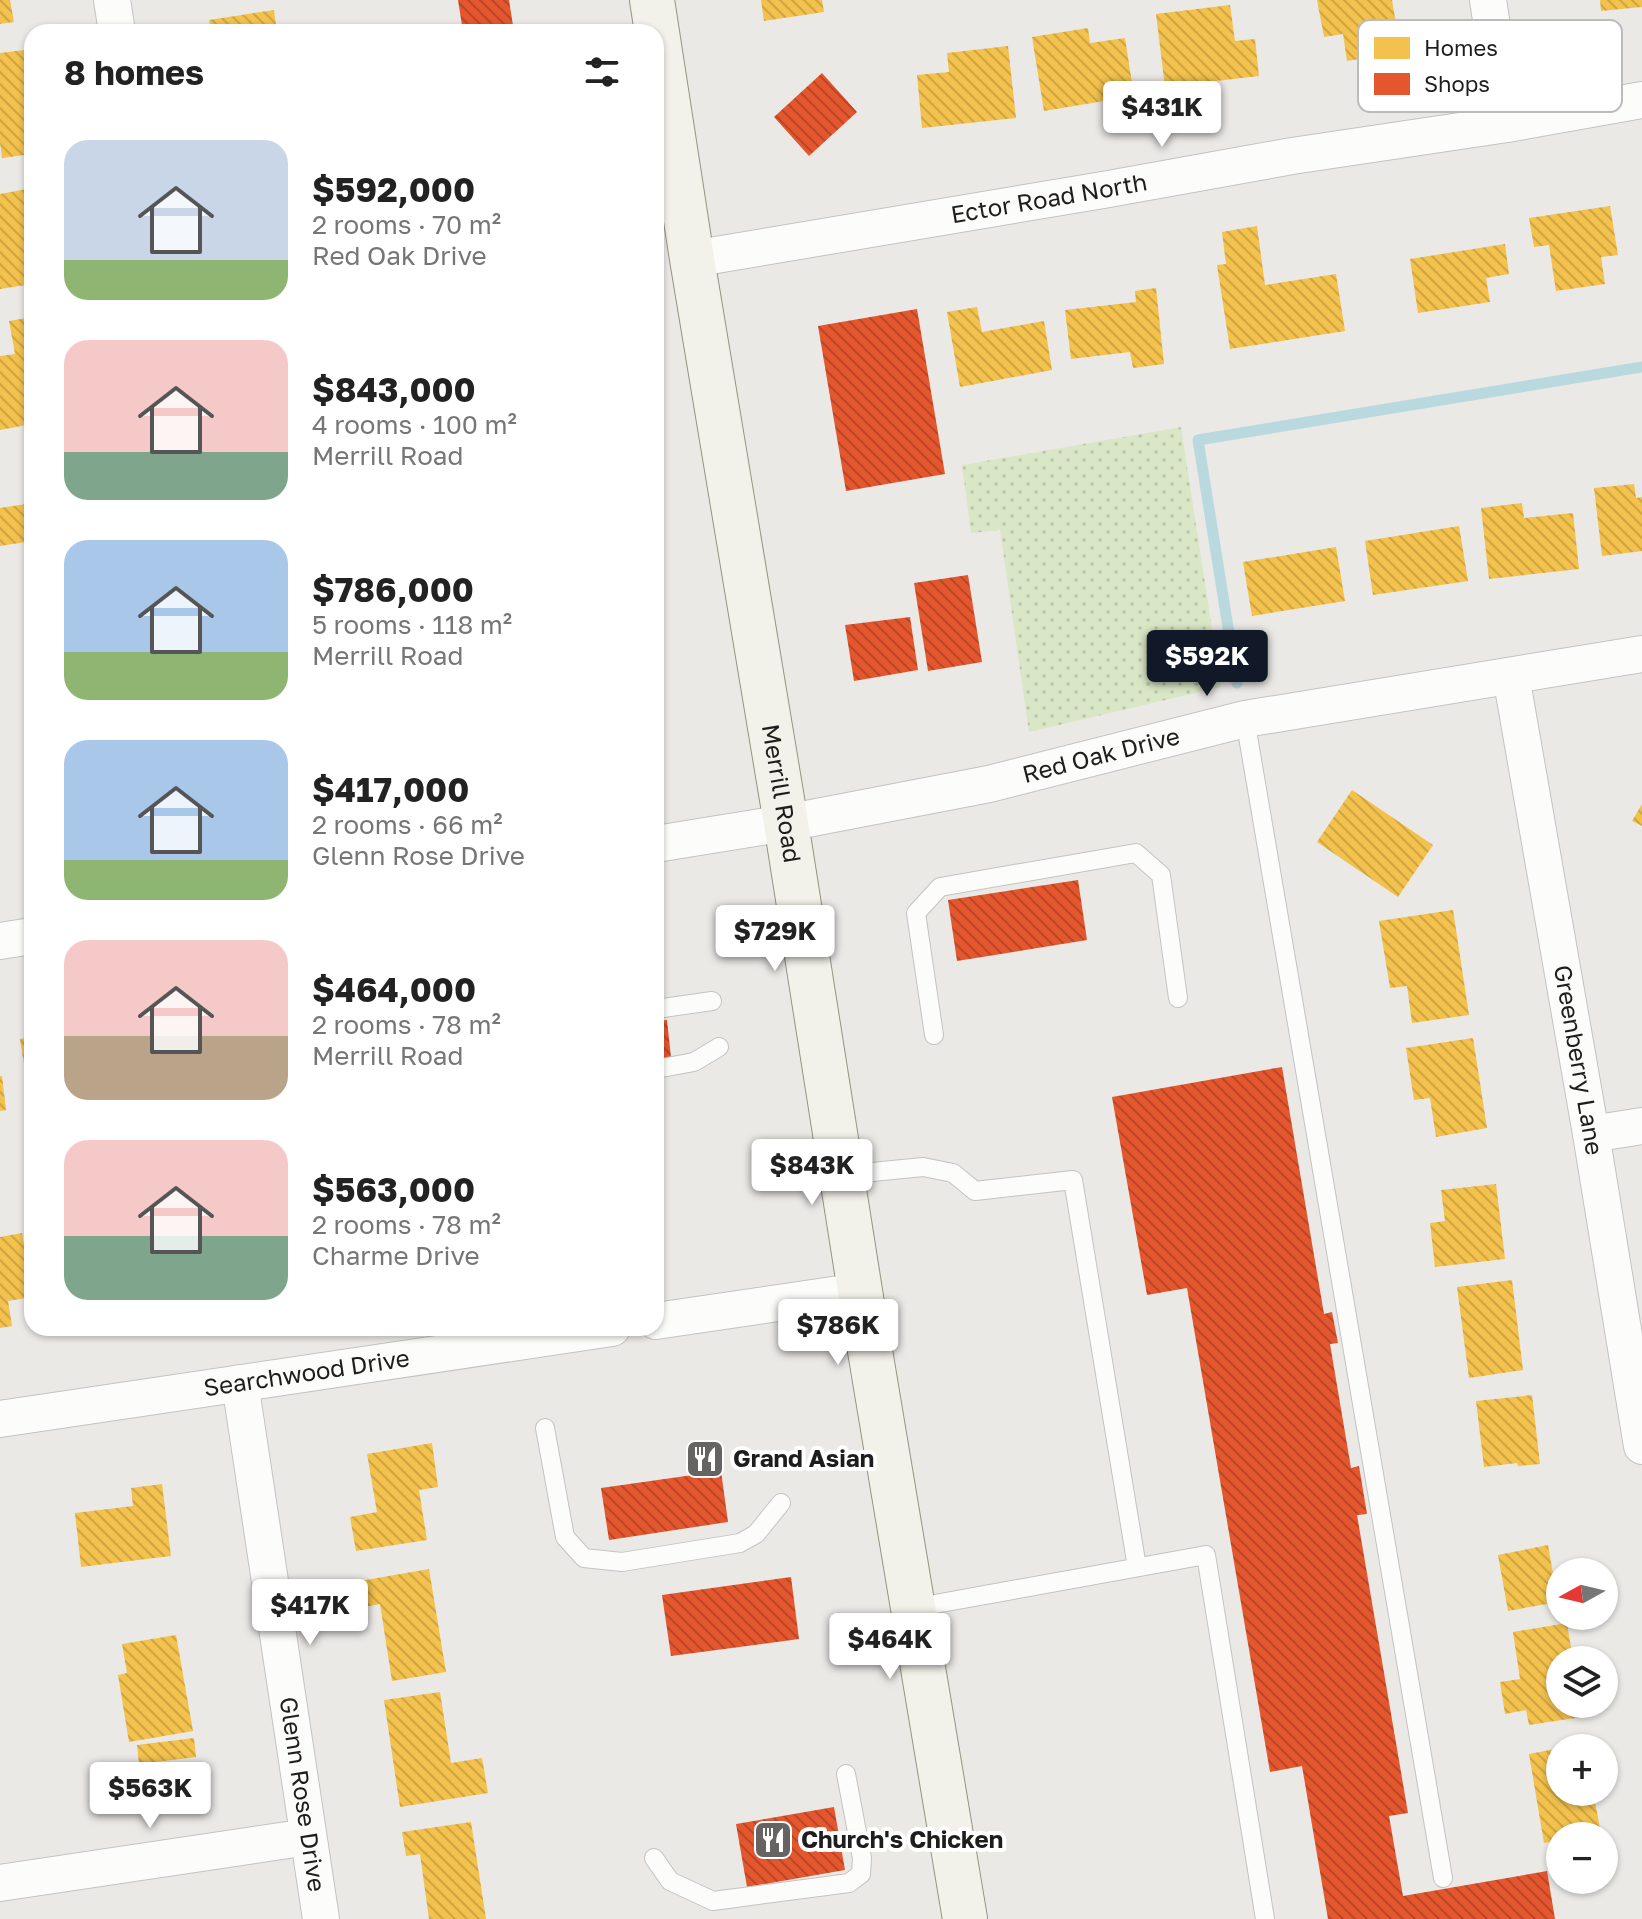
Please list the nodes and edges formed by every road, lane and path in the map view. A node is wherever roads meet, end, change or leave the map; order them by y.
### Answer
1 (112, 0) edge
2 (652, 0) edge
3 (1488, 0) edge
4 (1491, 20) edge
5 (116, 24) edge
6 (656, 24) edge
7 (664, 78) edge
8 (1642, 100) edge
9 (1622, 104) edge
10 (1505, 112) edge
11 (1574, 112) edge
12 (1507, 124) junction
13 (692, 259) junction
14 (1642, 654) edge
15 (1511, 676) junction
16 (1245, 719) junction
17 (786, 823) junction
18 (664, 843) edge
19 (24, 937) edge
20 (0, 941) edge
21 (1178, 998) dead end
22 (712, 1001) dead end
23 (664, 1008) edge
24 (934, 1035) dead end
25 (719, 1047) dead end
26 (664, 1068) edge
27 (1642, 1126) edge
28 (1591, 1134) junction
29 (842, 1175) junction
30 (860, 1291) junction
31 (664, 1320) edge
32 (558, 1336) edge
33 (240, 1383) junction
34 (0, 1419) edge
35 (545, 1428) dead end
36 (1642, 1446) edge
37 (781, 1503) dead end
38 (1137, 1567) junction
39 (913, 1608) junction
40 (846, 1774) dead end
41 (308, 1837) junction
42 (654, 1858) dead end
43 (1443, 1878) dead end
44 (0, 1883) edge
45 (321, 1919) edge
46 (965, 1919) edge
47 (1265, 1919) edge

1 - 5 street
2 - 6 main road, Merrill Road
3 - 4 street
7 - 13 main road, Merrill Road
8 - 9 street, Ector Road North
10 - 12 street
11 - 12 street, Ector Road North
12 - 13 street, Ector Road North
13 - 17 main road, Merrill Road
14 - 15 street, Red Oak Drive
15 - 16 street, Red Oak Drive
15 - 28 street, Greenberry Lane
16 - 17 street, Red Oak Drive
16 - 43 lane
17 - 18 street, Red Oak Drive
17 - 29 main road, Merrill Road
19 - 20 street
21 - 24 lane
22 - 23 lane
25 - 26 lane
27 - 28 street
28 - 36 street, Greenberry Lane
29 - 30 main road, Merrill Road
29 - 38 lane
30 - 31 street
30 - 39 main road, Merrill Road
32 - 33 street, Searchwood Drive
33 - 34 street, Searchwood Drive
33 - 41 street, Glenn Rose Drive
35 - 37 lane
38 - 39 lane
38 - 47 lane
39 - 46 main road, Merrill Road
40 - 42 lane
41 - 44 street
41 - 45 street, Glenn Rose Drive

